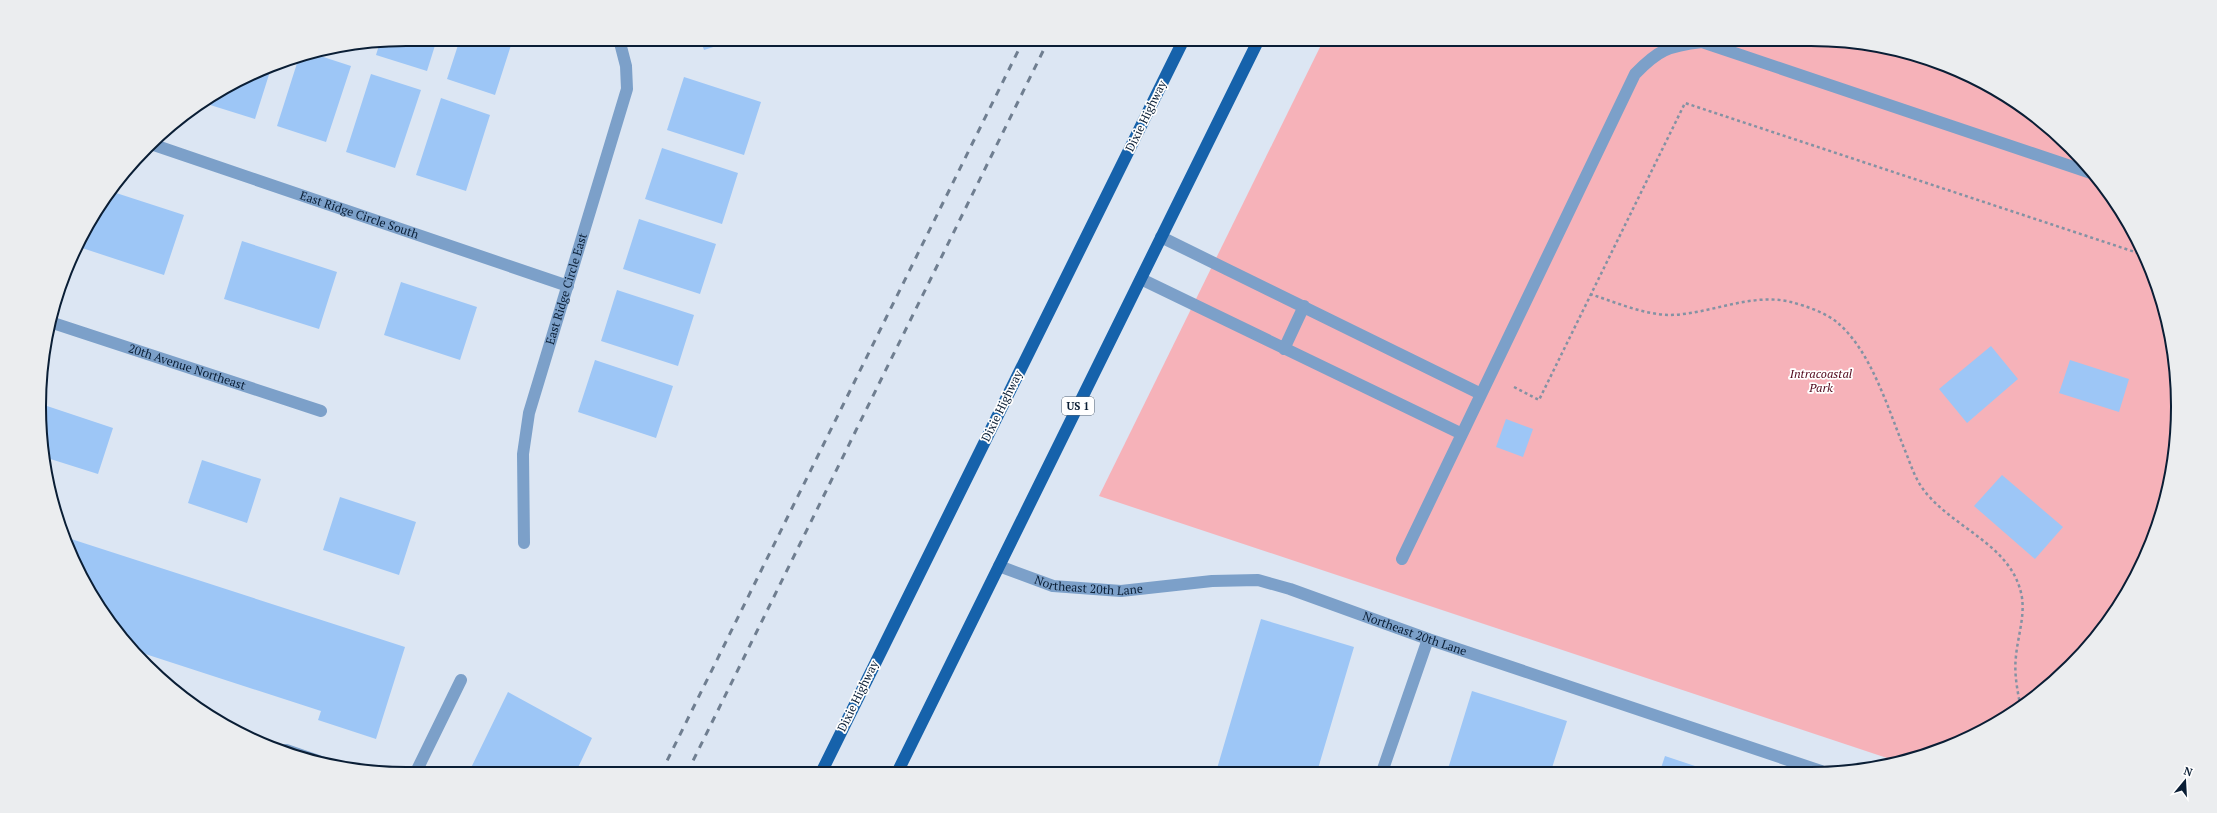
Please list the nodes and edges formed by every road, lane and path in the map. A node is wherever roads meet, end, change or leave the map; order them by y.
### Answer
1 (620, 46) edge
2 (1181, 46) edge
3 (1256, 46) edge
4 (1674, 46) edge
5 (1714, 46) edge
6 (158, 146) edge
7 (2083, 170) edge
8 (1161, 237) junction
9 (2137, 253) edge
10 (1141, 279) junction
11 (568, 286) junction
12 (1590, 294) junction
13 (1304, 306) junction
14 (55, 325) edge
15 (1284, 349) junction
16 (1514, 387) dead end
17 (1481, 394) junction
18 (322, 411) dead end
19 (1462, 434) junction
20 (524, 543) dead end
21 (1402, 559) dead end
22 (999, 566) junction
23 (1428, 639) junction
24 (461, 680) dead end
25 (2019, 700) edge
26 (418, 767) edge
27 (824, 767) edge
28 (900, 767) edge
29 (1384, 767) edge
30 (1809, 767) edge

1 - 11 street, East Ridge Circle East
2 - 27 main road, Dixie Highway
3 - 8 main road, US 1
4 - 17 street
5 - 7 street
6 - 11 street, East Ridge Circle South
8 - 10 main road, US 1
8 - 13 street
9 - 12 path
10 - 15 street
10 - 22 main road, US 1
11 - 20 street, East Ridge Circle East
12 - 16 path
12 - 25 path
13 - 15 street
13 - 17 street
14 - 18 street, 20th Avenue Northeast
15 - 19 street
17 - 19 street
19 - 21 street
22 - 23 street, Northeast 20th Lane
22 - 28 main road, US 1
23 - 29 street
23 - 30 street, Northeast 20th Lane
24 - 26 street

